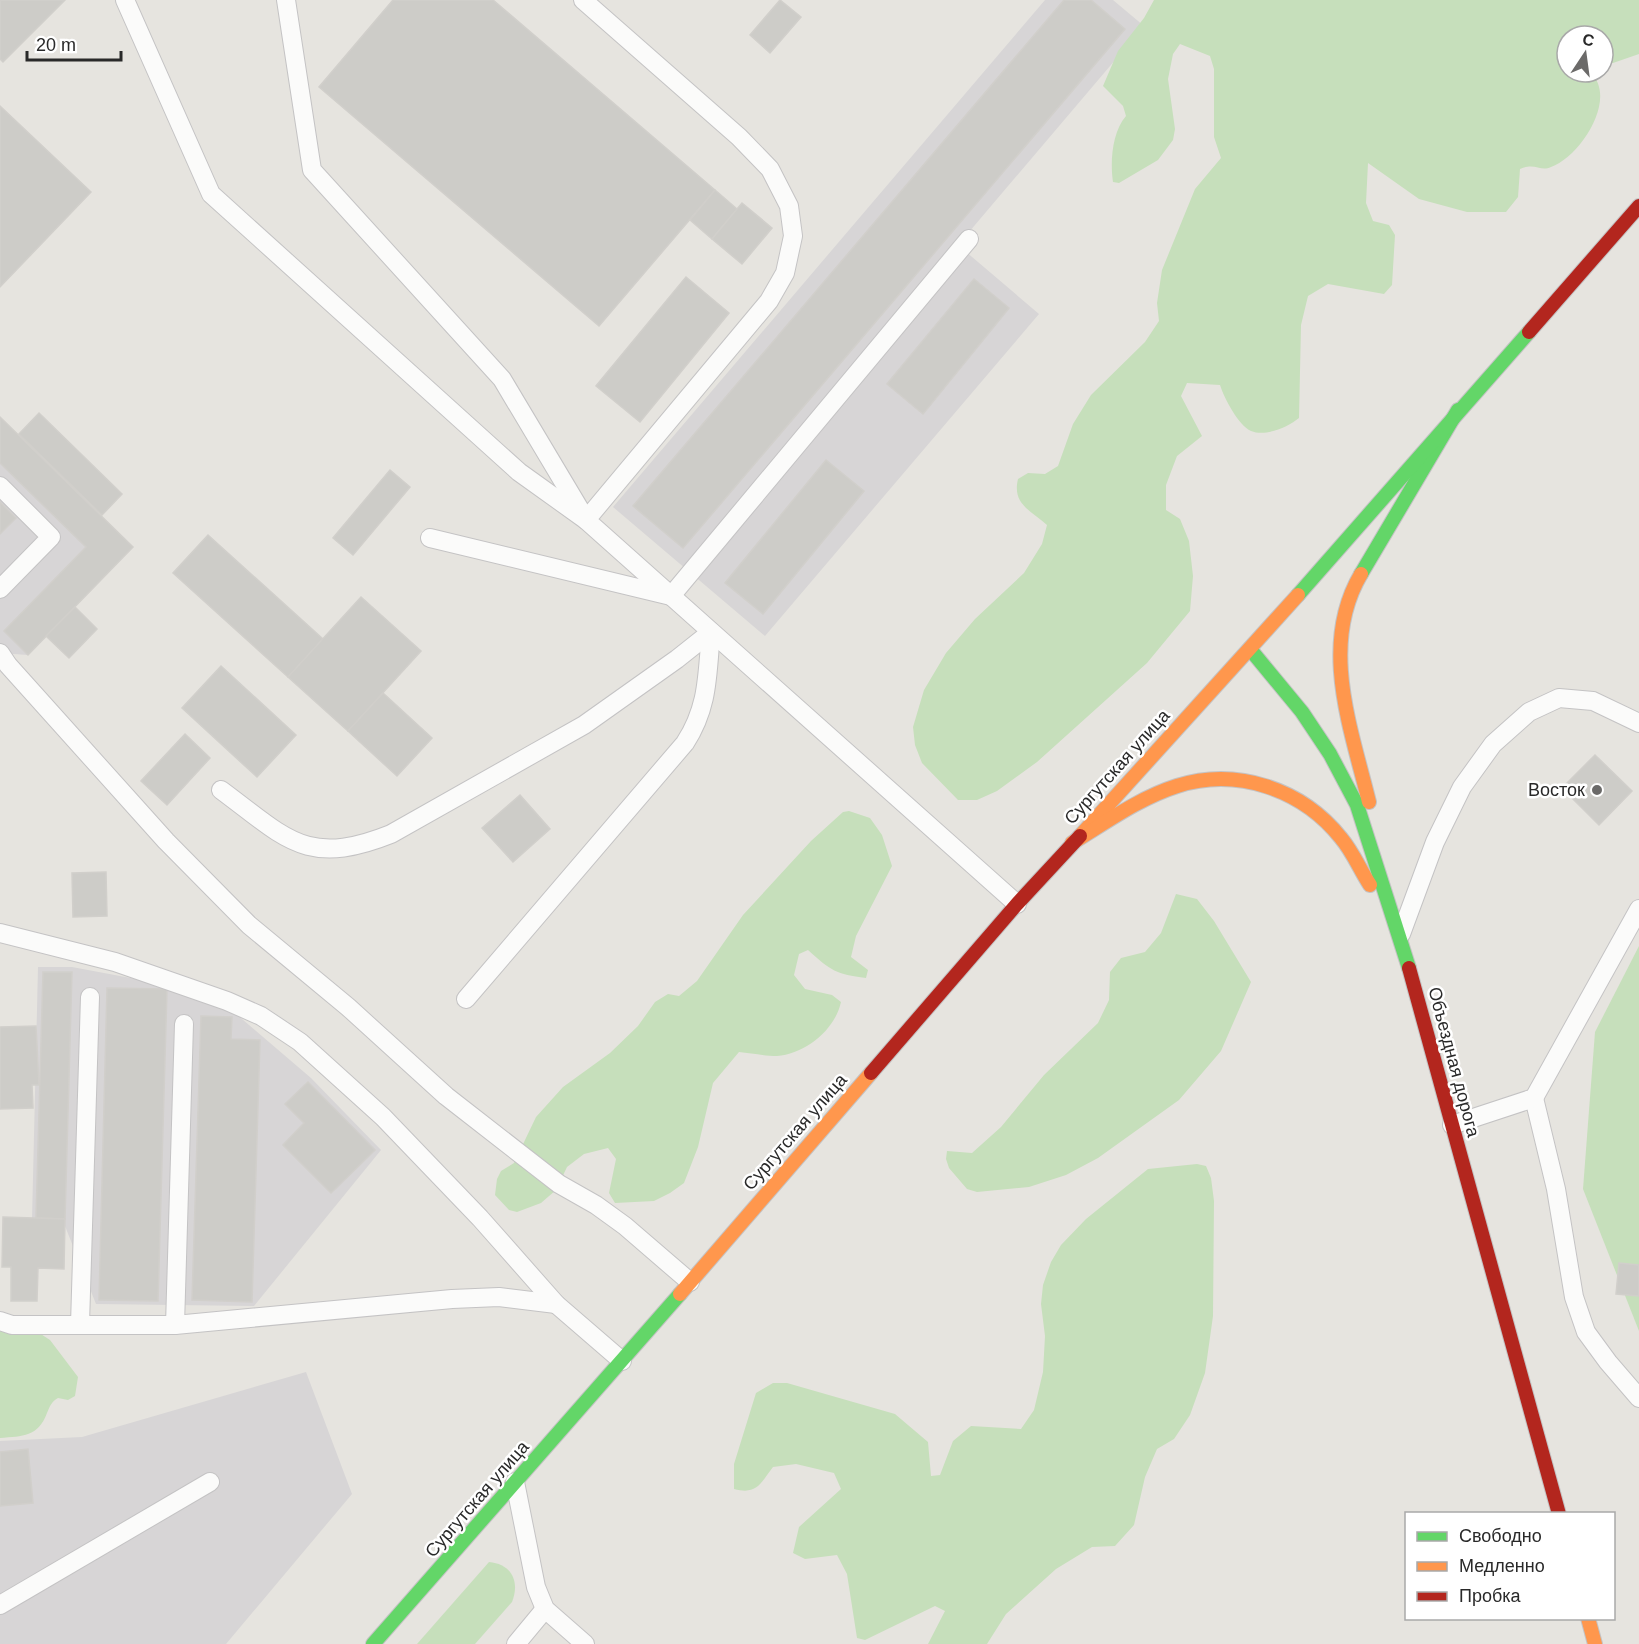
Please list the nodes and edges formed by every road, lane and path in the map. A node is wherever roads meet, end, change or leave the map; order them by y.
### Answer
1 (125, 0) edge
2 (286, 0) edge
3 (583, 0) edge
4 (1639, 206) edge
5 (969, 239) dead end
6 (1458, 410) junction
7 (0, 486) edge
8 (586, 520) junction
9 (430, 538) dead end
10 (0, 589) edge
11 (671, 596) junction
12 (711, 632) junction
13 (1250, 649) junction
14 (0, 654) edge
15 (1639, 723) edge
16 (221, 790) dead end
17 (1072, 843) junction
18 (1017, 904) junction
19 (1639, 909) edge
20 (0, 933) edge
21 (1400, 935) junction
22 (90, 997) dead end
23 (466, 999) dead end
24 (184, 1024) dead end
25 (1534, 1098) junction
26 (1452, 1125) junction
27 (690, 1282) junction
28 (556, 1304) junction
29 (0, 1321) edge
30 (80, 1324) junction
31 (176, 1325) junction
32 (622, 1361) junction
33 (1639, 1398) edge
34 (210, 1482) dead end
35 (515, 1482) junction
36 (1558, 1512) edge
37 (0, 1605) edge
38 (545, 1609) junction
39 (1589, 1620) edge
40 (373, 1644) edge
41 (516, 1644) edge
42 (585, 1644) edge
43 (1595, 1644) edge

1 - 8 lane
2 - 8 lane
3 - 8 lane
4 - 6 main road
5 - 11 lane
6 - 13 main road, Сургутская улица
6 - 21 main road
7 - 10 lane
8 - 11 lane
9 - 11 lane
11 - 12 lane
12 - 16 lane
12 - 18 lane
12 - 23 lane
13 - 17 main road, Сургутская улица
13 - 21 main road, Объездная дорога
14 - 27 lane
15 - 21 lane
17 - 18 main road, Сургутская улица
17 - 21 main road
18 - 27 main road, Сургутская улица
19 - 25 lane
20 - 28 lane
21 - 26 main road, Объездная дорога
22 - 30 lane
24 - 31 lane
25 - 26 lane
25 - 33 lane
26 - 36 main road, Объездная дорога
27 - 32 main road, Сургутская улица
28 - 31 lane
28 - 32 lane
29 - 30 lane
30 - 31 lane
32 - 35 main road, Сургутская улица
34 - 37 lane
35 - 38 lane
35 - 40 main road, Сургутская улица
38 - 41 lane
38 - 42 lane
39 - 43 main road

